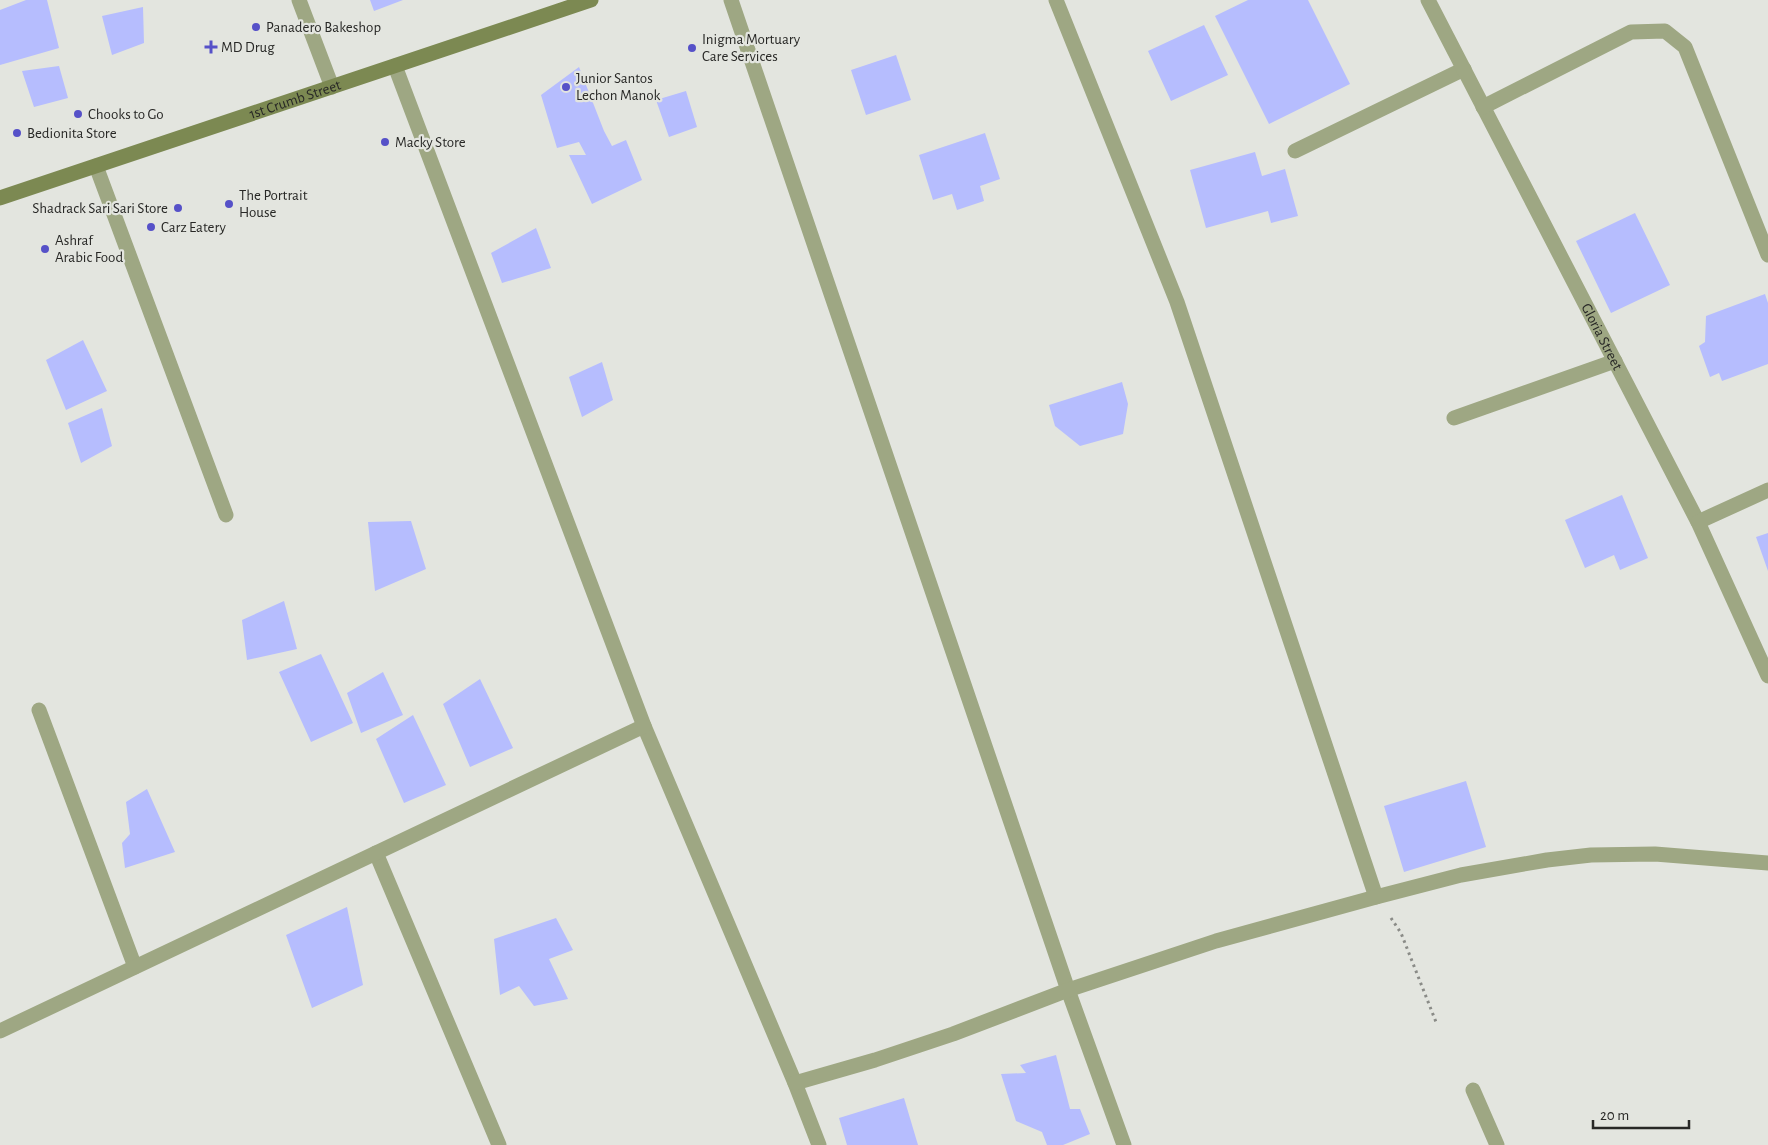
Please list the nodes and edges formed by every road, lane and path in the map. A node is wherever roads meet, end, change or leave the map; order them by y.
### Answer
1 (299, 0) edge
2 (591, 0) edge
3 (731, 0) edge
4 (1056, 0) edge
5 (1428, 0) edge
6 (396, 66) junction
7 (1464, 69) junction
8 (332, 87) junction
9 (1483, 107) junction
10 (1295, 151) dead end
11 (96, 166) junction
12 (0, 198) edge
13 (1768, 255) edge
14 (1615, 361) junction
15 (1454, 418) dead end
16 (1768, 490) edge
17 (226, 515) dead end
18 (1698, 522) junction
19 (1768, 676) edge
20 (39, 710) dead end
21 (644, 726) junction
22 (376, 853) junction
23 (1768, 863) edge
24 (1376, 897) junction
25 (135, 967) junction
26 (1068, 990) junction
27 (1436, 1022) dead end
28 (0, 1032) edge
29 (795, 1083) junction
30 (1473, 1090) dead end
31 (499, 1145) edge
32 (819, 1145) edge
33 (1124, 1145) edge
34 (1496, 1145) edge

1 - 8 street
2 - 6 main road, 1st Crumb Street
3 - 26 street
4 - 24 street
5 - 7 street, Gloria Street
6 - 8 main road, 1st Crumb Street
6 - 21 street
7 - 9 street, Gloria Street
7 - 10 street
8 - 11 main road, 1st Crumb Street
9 - 13 street
9 - 14 street, Gloria Street
11 - 12 main road, 1st Crumb Street
11 - 17 street
14 - 15 street
14 - 18 street, Gloria Street
16 - 18 street
18 - 19 street, Gloria Street
20 - 25 street
21 - 22 street
21 - 29 street
22 - 25 street
22 - 31 street
23 - 24 street
24 - 26 street
24 - 27 path
25 - 28 street
26 - 29 street
26 - 33 street
29 - 32 street
30 - 34 street

